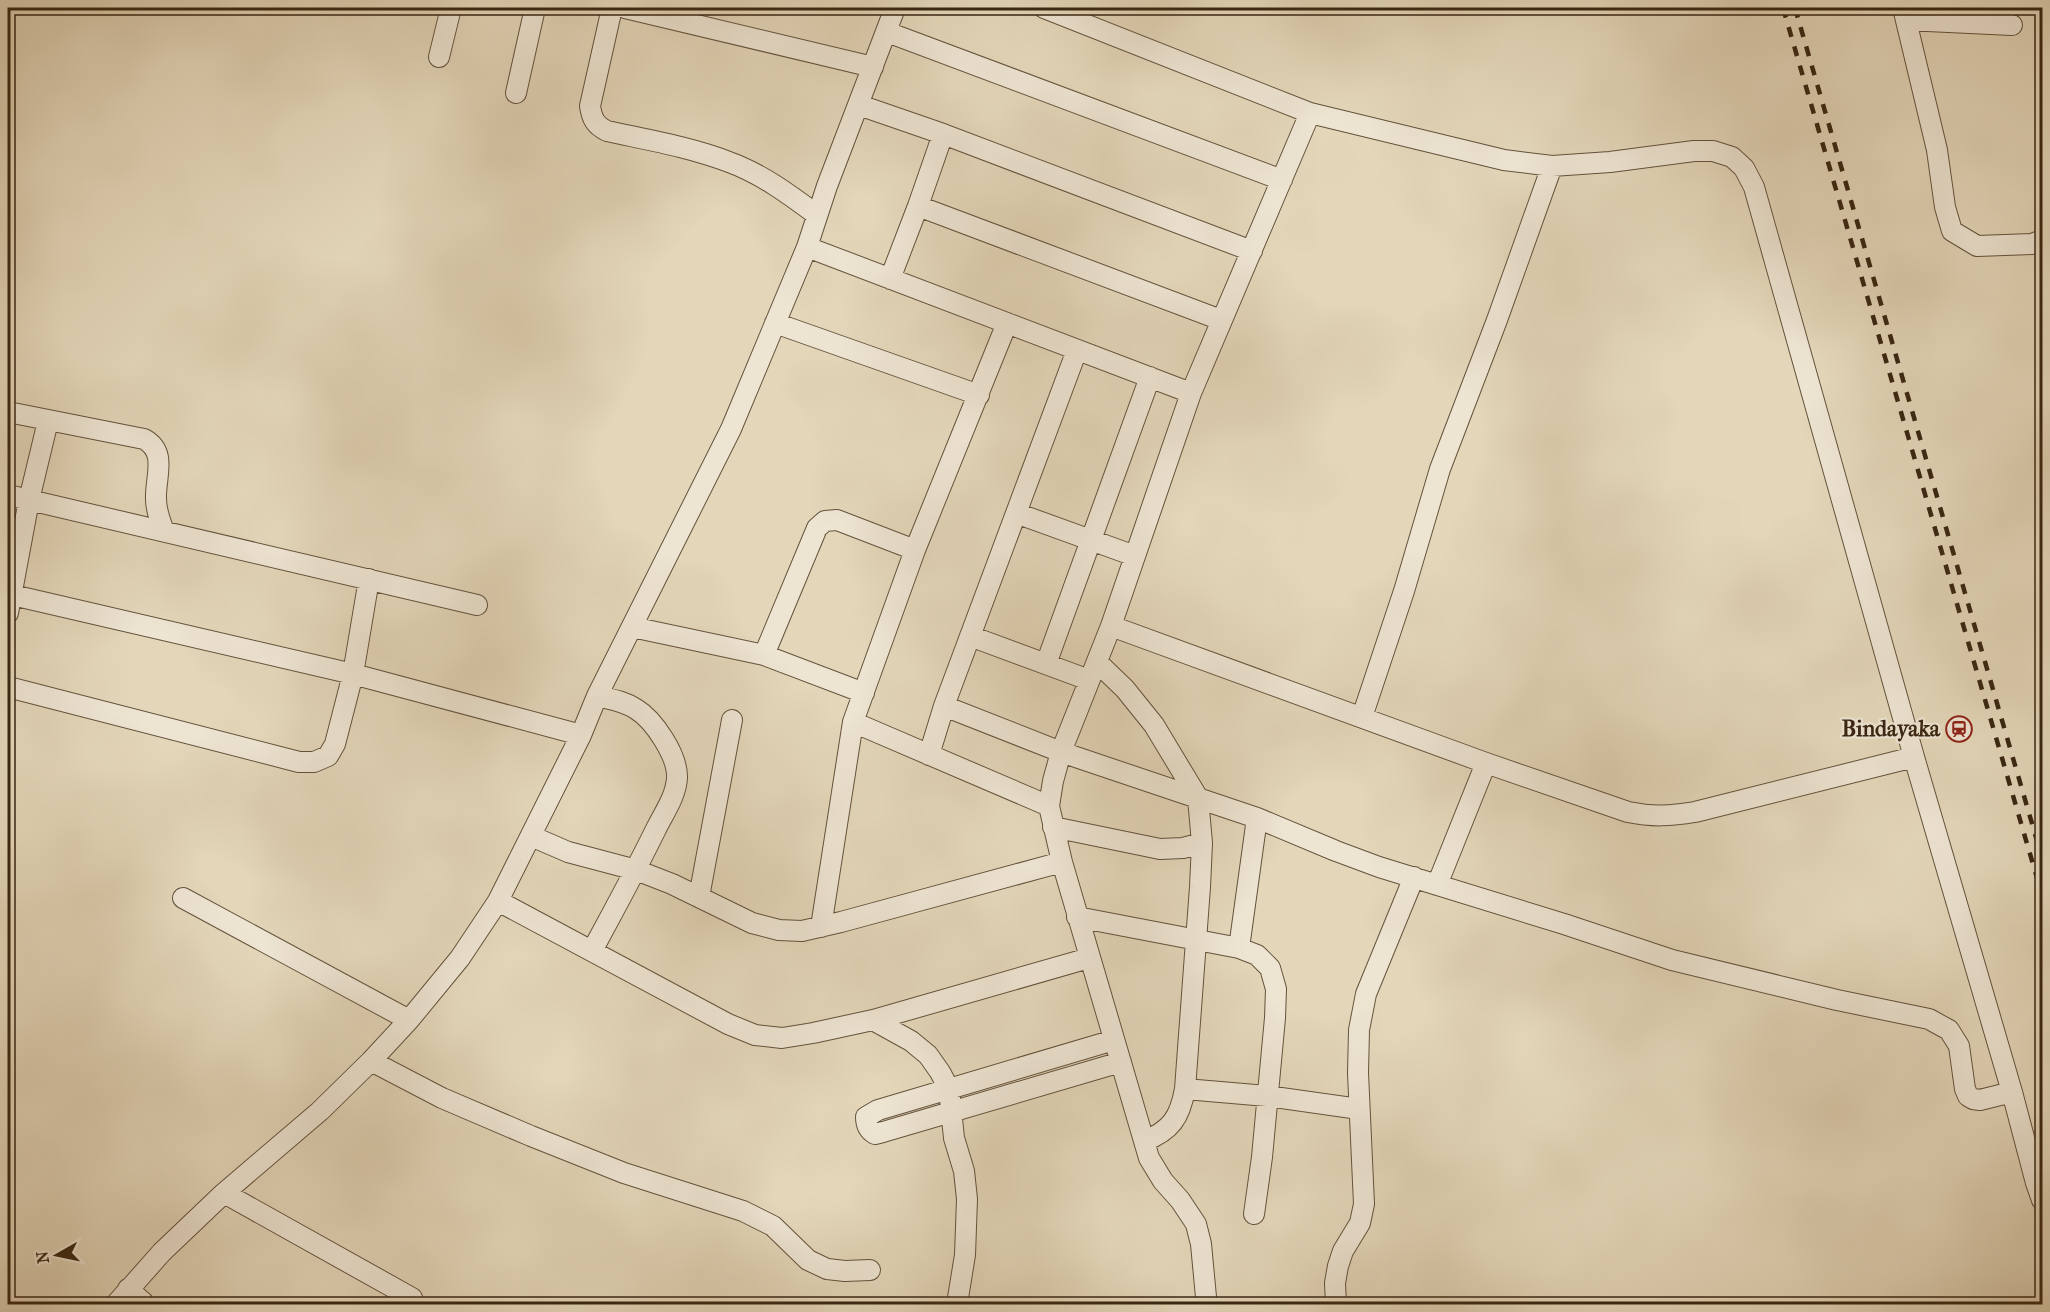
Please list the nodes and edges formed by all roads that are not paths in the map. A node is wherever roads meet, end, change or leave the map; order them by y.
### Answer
1 (451, 8) edge
2 (535, 8) edge
3 (612, 8) edge
4 (625, 8) edge
5 (895, 8) edge
6 (1044, 8) edge
7 (1905, 14) edge
8 (2012, 25) dead end
9 (887, 32) junction
10 (439, 57) dead end
11 (873, 67) junction
12 (516, 93) dead end
13 (859, 105) junction
14 (1310, 113) junction
15 (943, 134) junction
16 (1552, 166) junction
17 (1282, 180) junction
18 (918, 206) junction
19 (817, 214) junction
20 (2043, 240) edge
21 (807, 247) junction
22 (1252, 251) junction
23 (890, 279) junction
24 (1221, 320) junction
25 (1007, 323) junction
26 (775, 324) junction
27 (1077, 350) junction
28 (1150, 377) junction
29 (1191, 393) junction
30 (979, 395) junction
31 (8, 412) edge
32 (48, 421) junction
33 (8, 495) edge
34 (29, 500) junction
35 (1016, 513) junction
36 (164, 531) junction
37 (1091, 539) junction
38 (915, 550) junction
39 (1135, 556) junction
40 (369, 579) junction
41 (9, 601) edge
42 (477, 605) dead end
43 (632, 627) junction
44 (1111, 627) junction
45 (970, 636) junction
46 (764, 655) junction
47 (1046, 664) junction
48 (1093, 671) junction
49 (352, 674) junction
50 (8, 687) edge
51 (864, 693) junction
52 (597, 696) junction
53 (944, 706) junction
54 (1362, 717) junction
55 (732, 720) dead end
56 (853, 723) junction
57 (581, 735) junction
58 (1061, 752) junction
59 (929, 755) junction
60 (1914, 757) junction
61 (1486, 763) junction
62 (1198, 798) junction
63 (1049, 806) junction
64 (1257, 818) junction
65 (1053, 826) junction
66 (531, 836) junction
67 (1202, 843) junction
68 (1062, 862) junction
69 (636, 870) junction
70 (1414, 878) junction
71 (1437, 885) junction
72 (699, 897) junction
73 (183, 898) dead end
74 (498, 901) junction
75 (1077, 917) junction
76 (822, 927) junction
77 (1196, 938) junction
78 (1239, 948) junction
79 (592, 951) junction
80 (1089, 958) junction
81 (409, 1020) junction
82 (873, 1020) junction
83 (1114, 1040) junction
84 (371, 1061) junction
85 (1121, 1062) junction
86 (949, 1089) junction
87 (1185, 1089) junction
88 (2012, 1092) junction
89 (1267, 1096) junction
90 (1359, 1108) junction
91 (950, 1112) junction
92 (1144, 1141) junction
93 (224, 1193) junction
94 (2043, 1200) edge
95 (1254, 1214) dead end
96 (870, 1270) dead end
97 (1206, 1297) dead end
98 (129, 1298) edge
99 (412, 1298) dead end
100 (957, 1305) edge
101 (1336, 1305) edge

1 - 10 street
2 - 12 street
3 - 19 street
4 - 11 street
5 - 9 street
6 - 14 street
7 - 8 street
7 - 20 street
9 - 11 street
9 - 17 street
11 - 13 street
13 - 15 street
13 - 19 street
14 - 16 street
14 - 17 street
15 - 18 street
15 - 22 street
16 - 54 street
16 - 60 street
17 - 22 street
18 - 23 street
18 - 24 street
19 - 21 street
21 - 23 street
21 - 26 street
22 - 24 street
23 - 25 street
24 - 29 street
25 - 27 street
25 - 30 street
26 - 30 street
26 - 43 street
27 - 28 street
27 - 35 street
28 - 29 street
28 - 37 street
29 - 39 street
30 - 38 street
31 - 32 street
32 - 34 street
32 - 36 street
33 - 34 street
34 - 36 street
34 - 41 street
35 - 37 street
35 - 45 street
36 - 40 street
37 - 39 street
37 - 47 street
38 - 46 street
38 - 51 street
39 - 44 street
40 - 42 street
40 - 49 street
41 - 49 street
43 - 46 street
43 - 52 street
44 - 48 street
44 - 54 street
45 - 47 street
45 - 53 street
46 - 51 street
47 - 48 street
48 - 58 street
48 - 62 street
49 - 50 street
49 - 57 street
51 - 56 street
52 - 57 street
52 - 69 street
53 - 58 street
53 - 59 street
54 - 61 street
55 - 72 street
56 - 59 street
56 - 76 street
57 - 66 street
58 - 62 street
58 - 63 street
59 - 63 street
60 - 61 street
60 - 88 street
61 - 71 street
62 - 64 street
62 - 67 street
63 - 65 street
64 - 70 street
64 - 78 street
65 - 67 street
65 - 68 street
66 - 69 street
66 - 74 street
67 - 77 street
68 - 75 street
68 - 76 street
69 - 72 street
69 - 79 street
70 - 71 street
70 - 90 street
71 - 88 street
72 - 76 street
73 - 81 street
74 - 79 street
74 - 81 street
75 - 77 street
75 - 80 street
77 - 78 street
77 - 87 street
78 - 89 street
79 - 82 street
80 - 82 street
80 - 83 street
81 - 84 street
82 - 86 street
83 - 85 street
83 - 86 street
84 - 93 street
84 - 96 street
85 - 91 street
85 - 92 street
86 - 91 street
86 - 91 street
87 - 89 street
87 - 92 street
88 - 94 street
89 - 90 street
89 - 95 street
90 - 101 street
91 - 100 street
92 - 97 street
93 - 98 street
93 - 99 street

